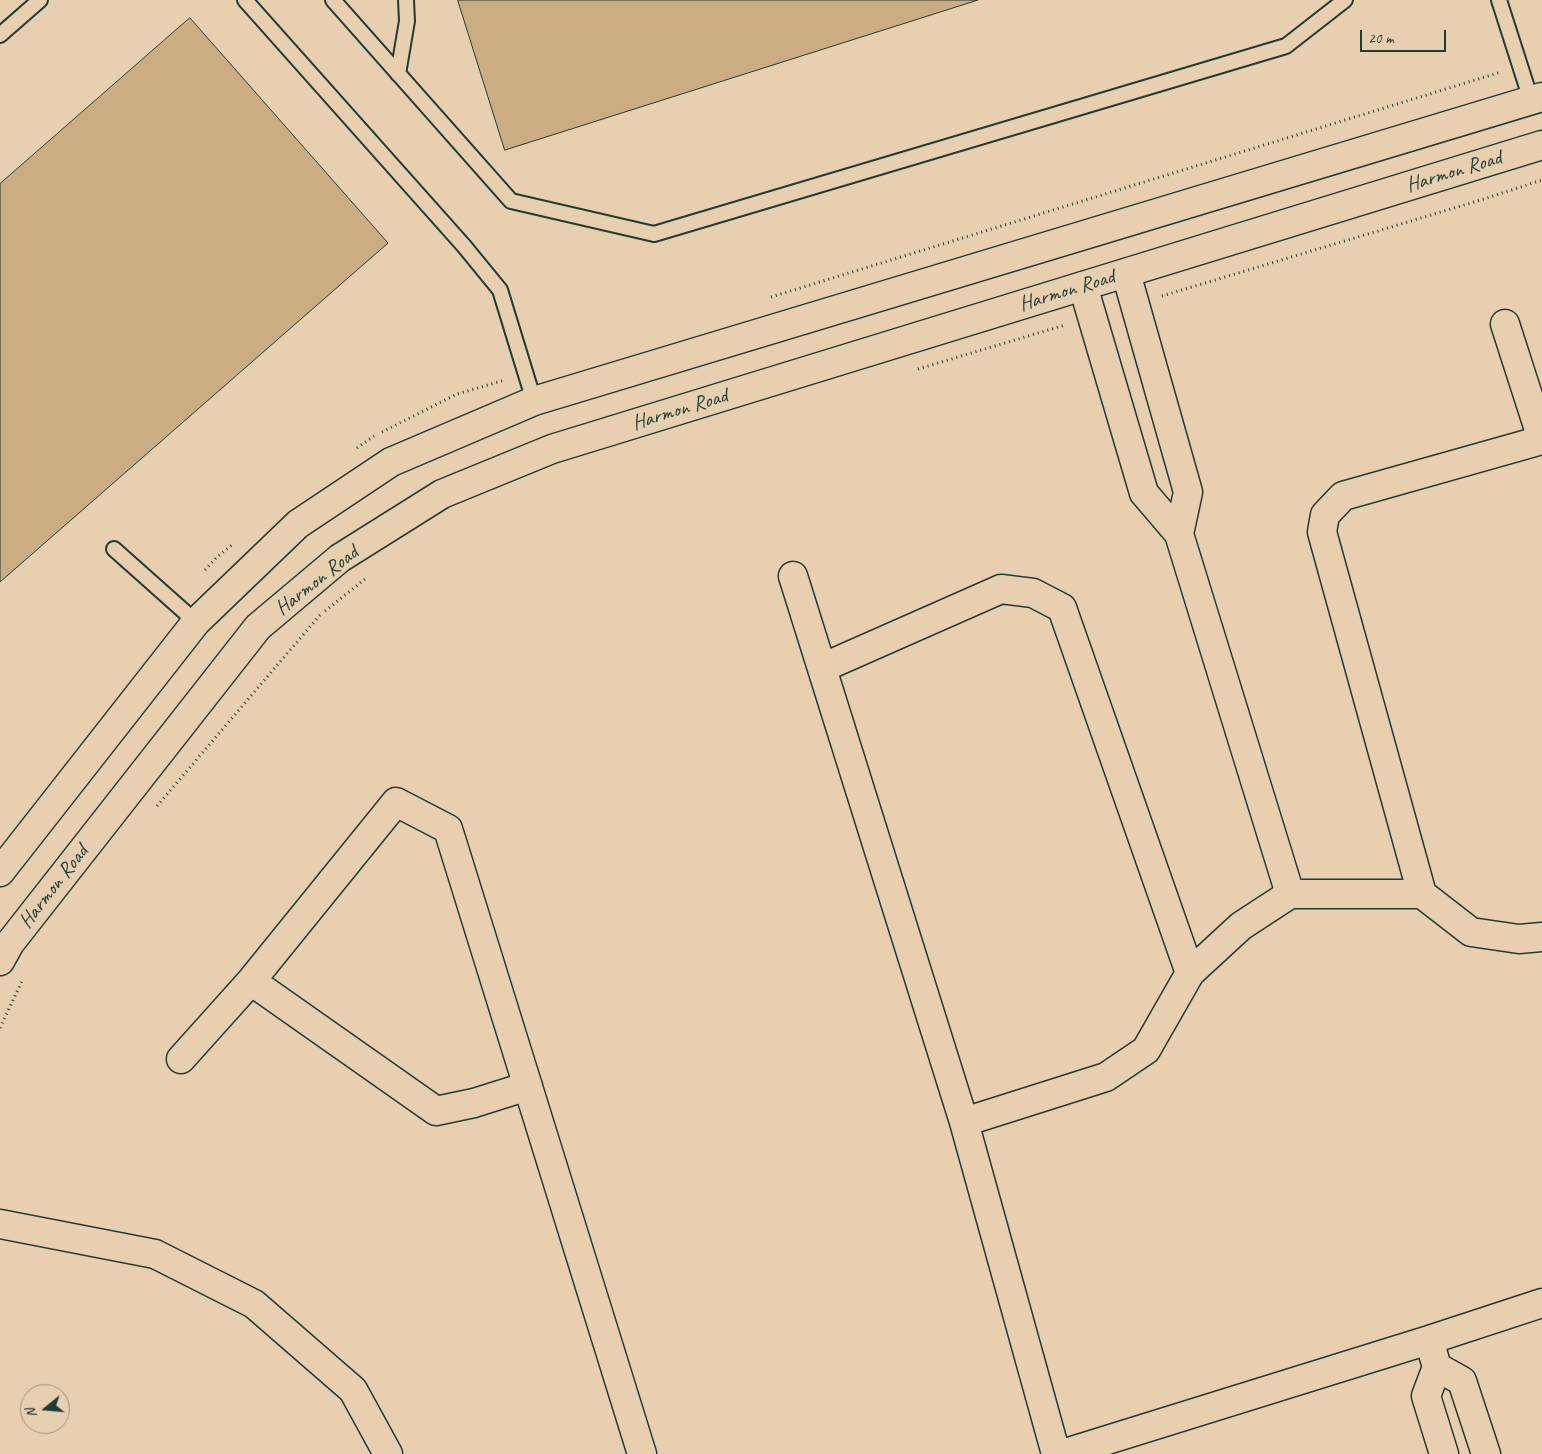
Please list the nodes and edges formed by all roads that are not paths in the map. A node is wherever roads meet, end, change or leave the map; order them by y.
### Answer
1 (40, 0) edge
2 (245, 0) edge
3 (332, 0) edge
4 (406, 0) edge
5 (1345, 0) edge
6 (1499, 0) edge
7 (0, 35) edge
8 (398, 74) junction
9 (1537, 98) edge
10 (1542, 145) edge
11 (1126, 273) junction
12 (1083, 286) junction
13 (1505, 324) dead end
14 (534, 401) junction
15 (1542, 439) edge
16 (1179, 534) junction
17 (114, 549) dead end
18 (792, 576) dead end
19 (196, 622) junction
20 (822, 668) junction
21 (0, 872) edge
22 (1290, 894) junction
23 (1422, 894) junction
24 (1542, 937) edge
25 (0, 961) edge
26 (1190, 973) junction
27 (251, 981) junction
28 (181, 1059) dead end
29 (528, 1086) junction
30 (964, 1122) junction
31 (0, 1224) edge
32 (1542, 1303) edge
33 (1429, 1340) junction
34 (1437, 1367) junction
35 (388, 1454) edge
36 (642, 1454) edge
37 (1056, 1454) edge
38 (1062, 1454) edge
39 (1444, 1454) edge
40 (1486, 1454) edge

1 - 7 lane
2 - 14 lane
3 - 8 lane
4 - 8 lane
5 - 8 lane
6 - 9 lane
9 - 14 street
10 - 11 street, Harmon Road
11 - 12 street, Harmon Road
11 - 16 street
12 - 16 street
12 - 25 street, Harmon Road
13 - 15 street
14 - 19 street
15 - 23 street
16 - 22 street
17 - 19 lane
18 - 20 street
19 - 21 street
20 - 26 street
20 - 30 street
22 - 23 street
22 - 26 street
23 - 24 street
26 - 30 street
27 - 28 street
27 - 29 street
27 - 29 street
29 - 36 street
30 - 37 street
31 - 35 street
32 - 33 street
33 - 34 street
33 - 38 street
34 - 39 street
34 - 40 street

